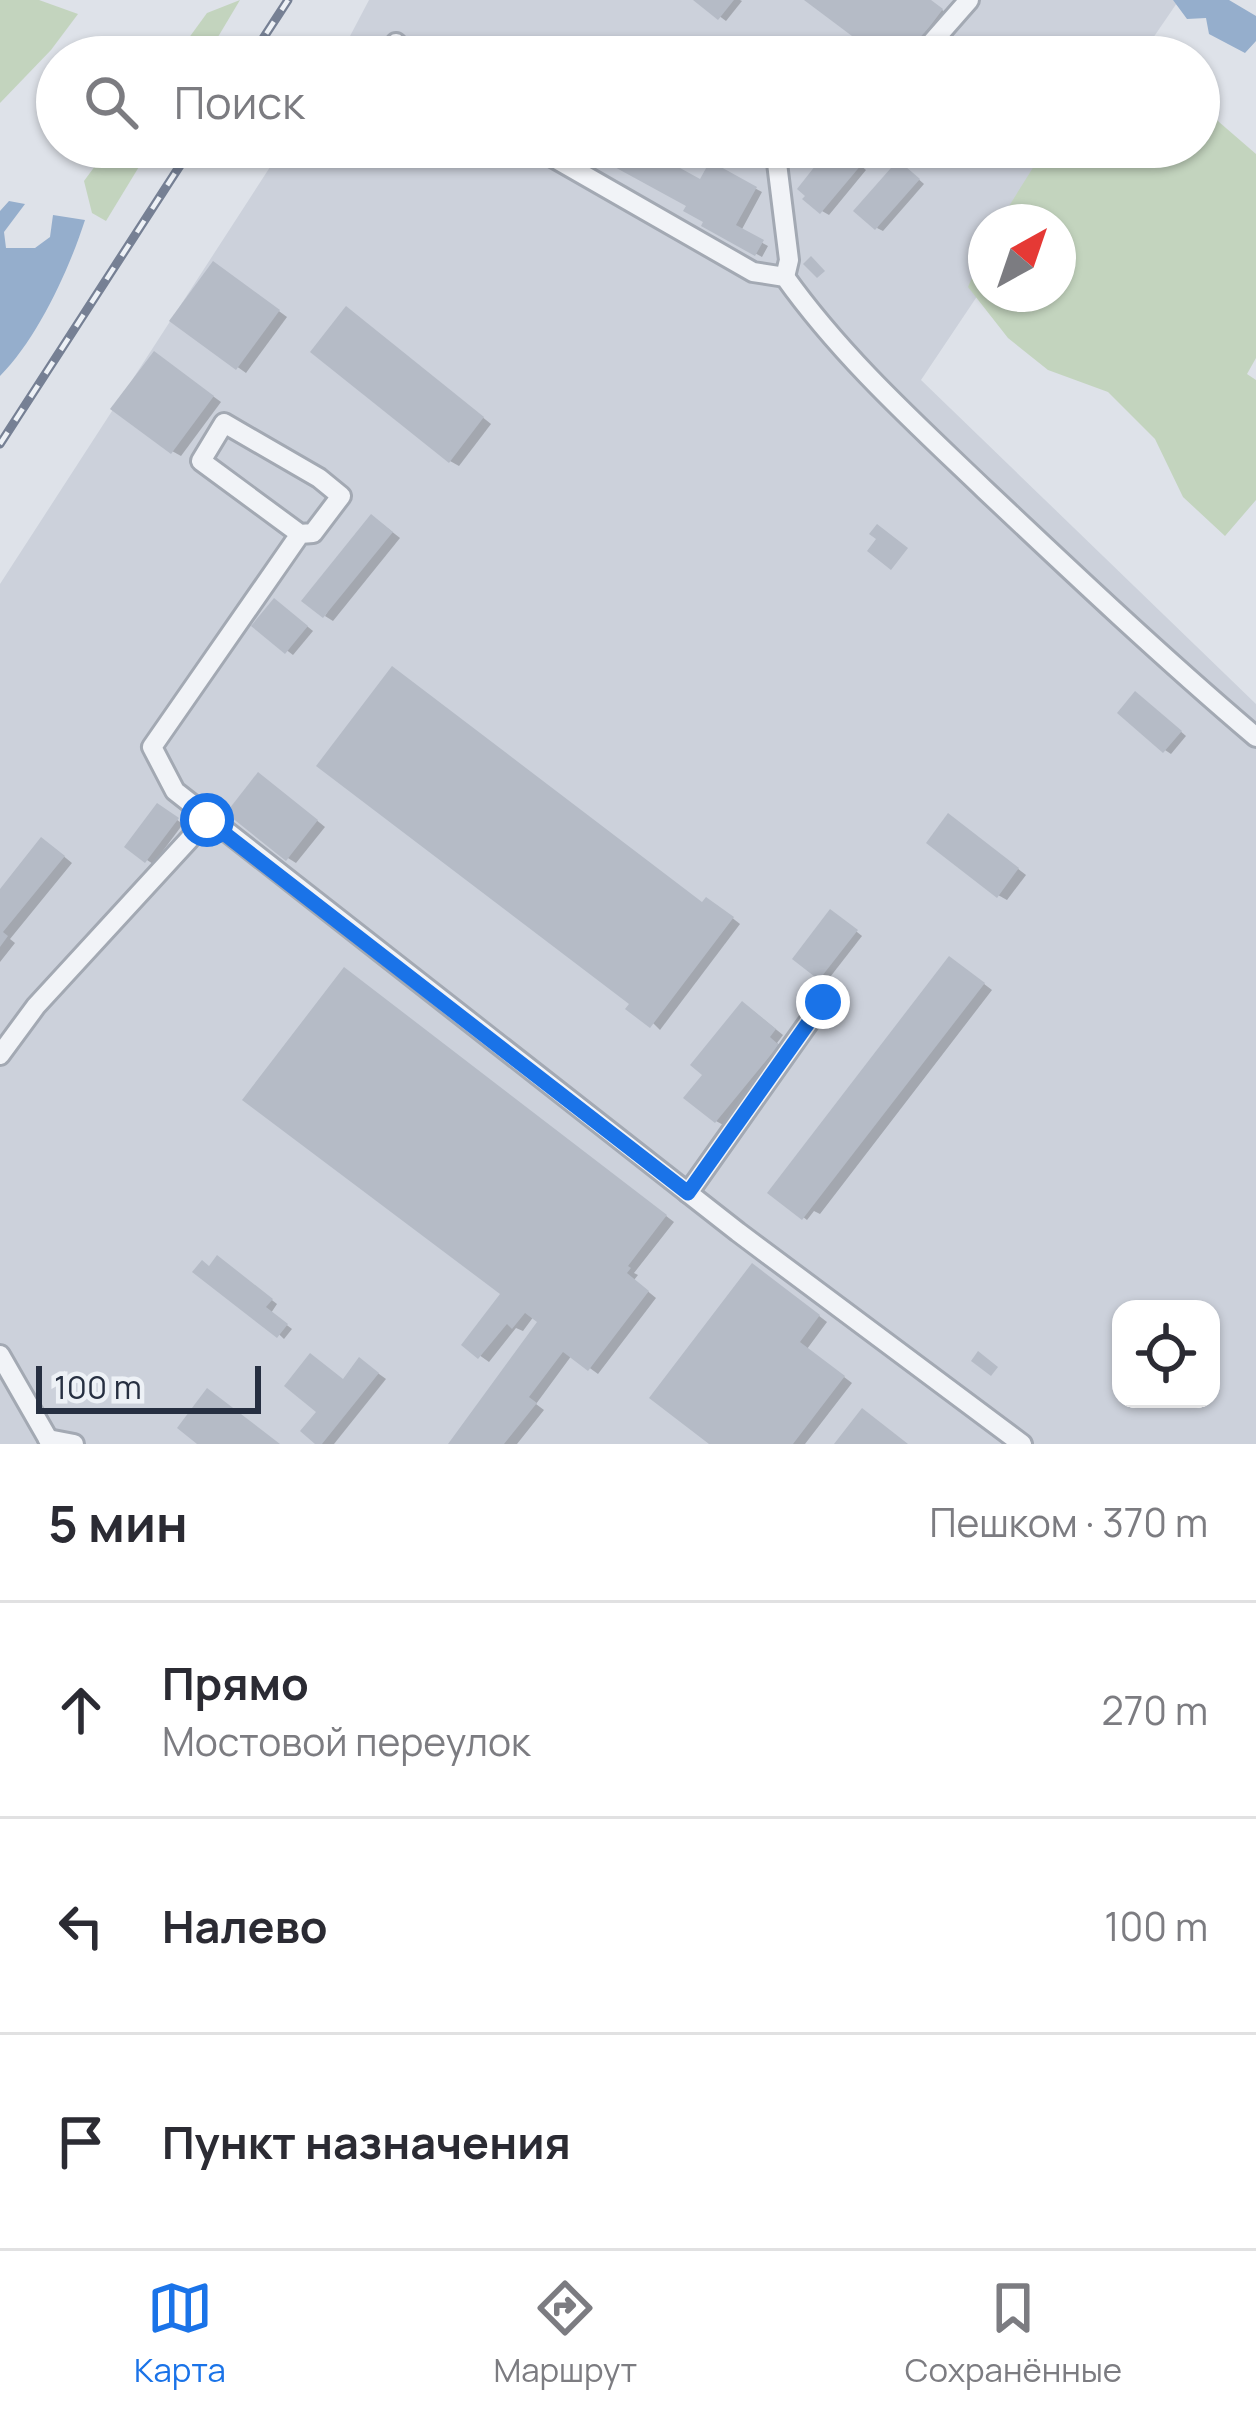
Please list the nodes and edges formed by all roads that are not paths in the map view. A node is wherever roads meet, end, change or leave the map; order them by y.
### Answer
1 (969, 0) edge
2 (937, 36) edge
3 (572, 168) edge
4 (778, 168) edge
5 (784, 277) junction
6 (300, 534) junction
7 (1256, 737) edge
8 (207, 820) junction
9 (823, 1002) dead end
10 (0, 1055) edge
11 (688, 1193) junction
12 (0, 1355) edge
13 (50, 1442) edge
14 (74, 1444) edge
15 (1022, 1444) edge

1 - 2 street
3 - 5 street
4 - 5 street
5 - 7 street
6 - 6 street
6 - 8 street
8 - 10 street
8 - 11 street
9 - 11 street
11 - 15 street
12 - 13 street
13 - 14 street

